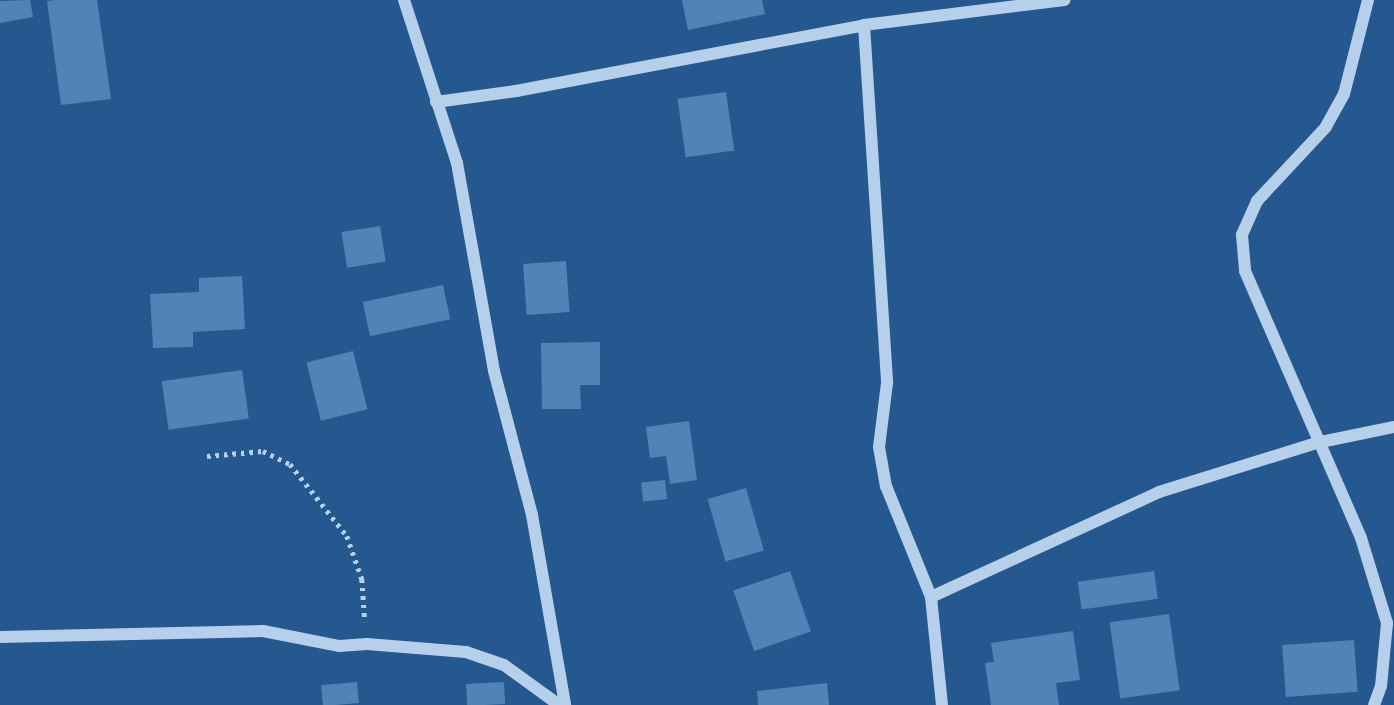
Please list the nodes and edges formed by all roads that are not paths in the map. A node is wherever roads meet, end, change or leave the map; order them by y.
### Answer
1 (404, 0) edge
2 (1064, 0) edge
3 (1368, 0) edge
4 (864, 25) junction
5 (436, 102) junction
6 (1394, 427) edge
7 (1316, 443) junction
8 (931, 597) junction
9 (0, 637) edge
10 (559, 705) edge
11 (565, 705) edge
12 (942, 705) edge
13 (1374, 705) edge

1 - 5 street
2 - 4 street
3 - 7 street
4 - 5 street
4 - 8 street
5 - 11 street
6 - 7 street
7 - 8 street
7 - 13 street
8 - 12 street
9 - 10 street

